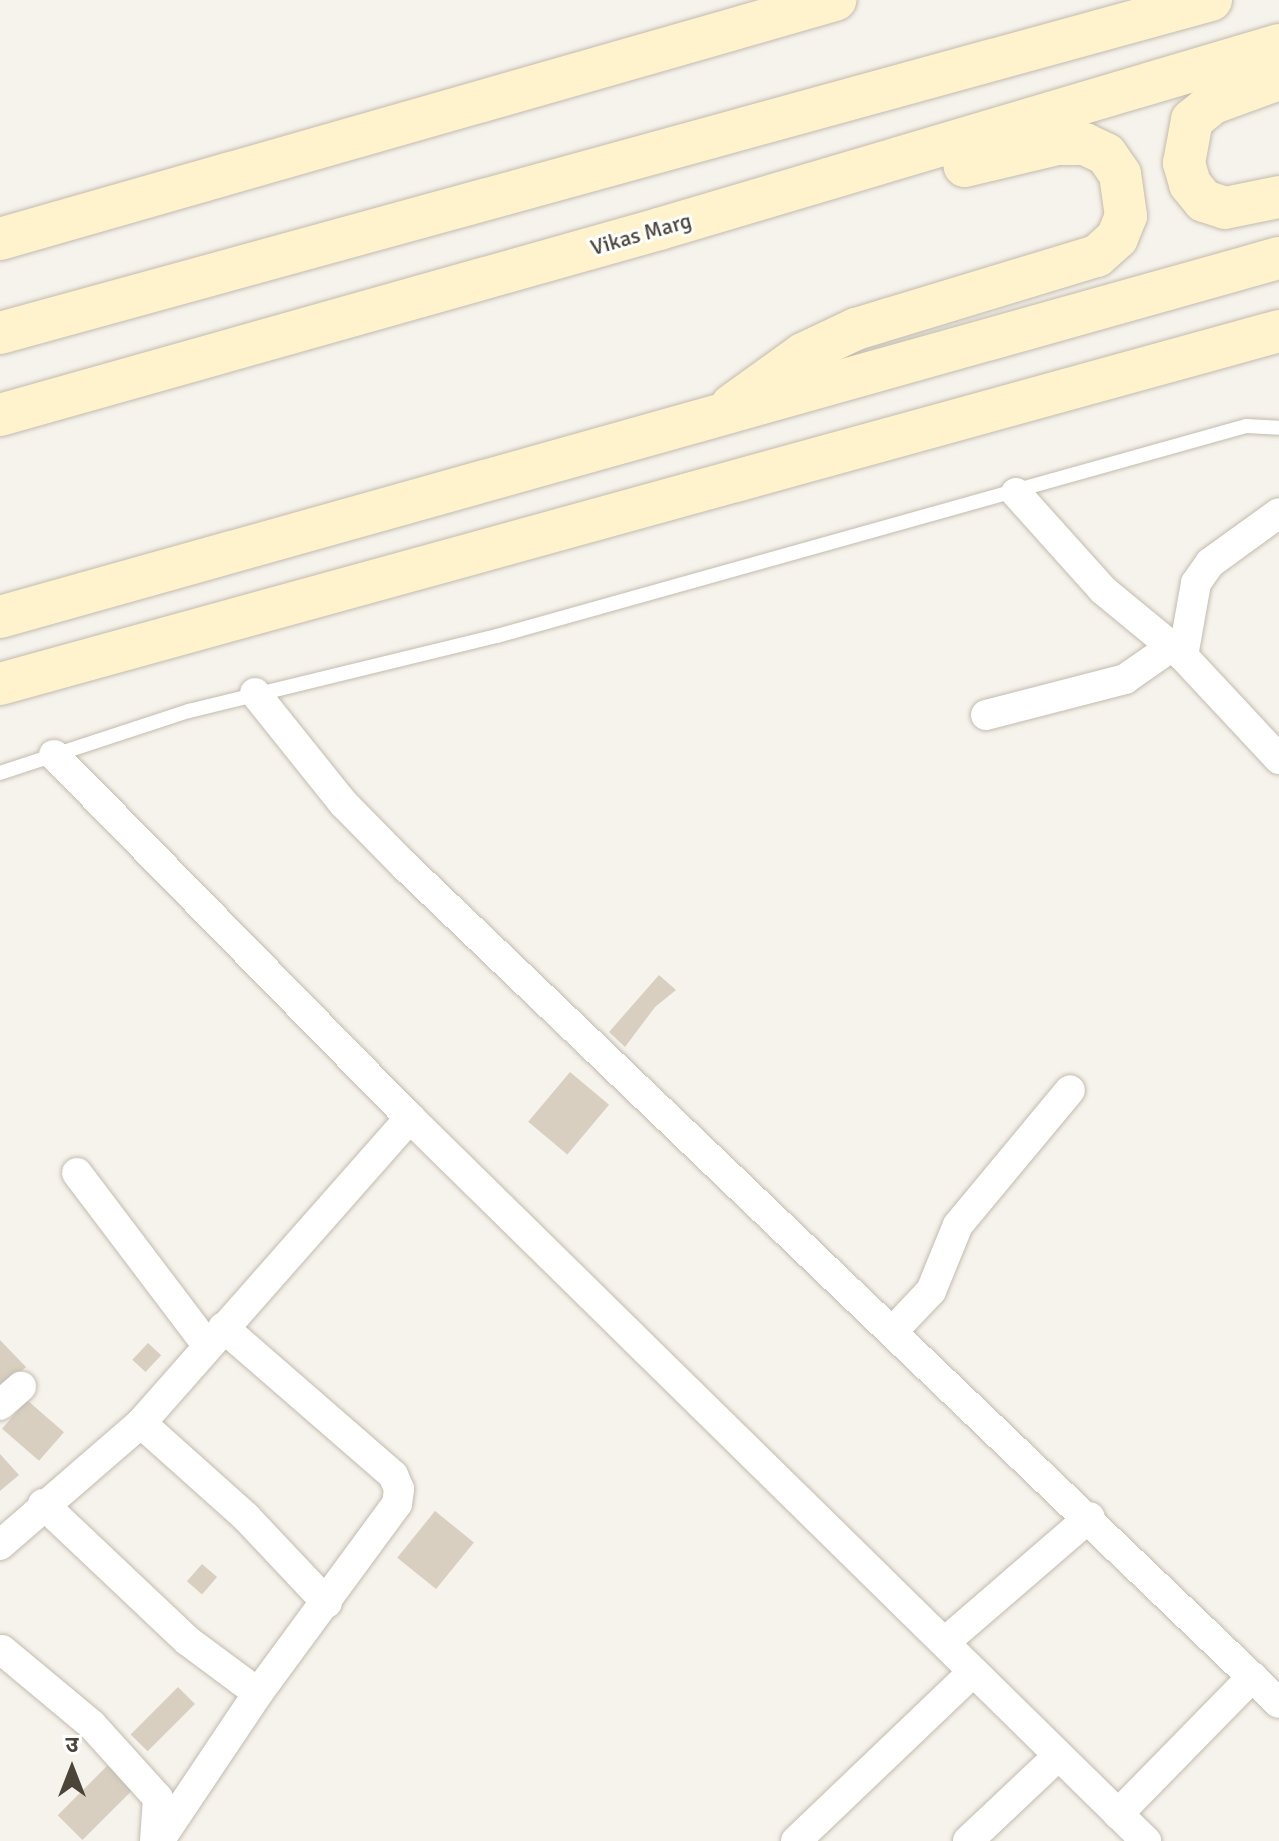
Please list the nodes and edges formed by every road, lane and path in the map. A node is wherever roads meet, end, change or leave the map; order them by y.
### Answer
1 (835, 0) edge
2 (1211, 0) edge
3 (791, 7) edge
4 (1279, 45) edge
5 (1279, 79) edge
6 (1279, 197) edge
7 (659, 229) junction
8 (0, 239) edge
9 (1279, 258) edge
10 (1279, 331) edge
11 (0, 333) edge
12 (0, 415) edge
13 (708, 422) junction
14 (1279, 428) edge
15 (1016, 493) junction
16 (1279, 513) edge
17 (0, 617) edge
18 (1177, 652) junction
19 (0, 684) edge
20 (255, 693) junction
21 (986, 715) dead end
22 (54, 755) junction
23 (1279, 759) edge
24 (0, 773) edge
25 (1070, 1090) dead end
26 (410, 1118) junction
27 (77, 1173) dead end
28 (893, 1331) junction
29 (215, 1336) junction
30 (141, 1423) junction
31 (43, 1504) junction
32 (1090, 1517) junction
33 (0, 1545) edge
34 (327, 1603) junction
35 (945, 1642) junction
36 (1, 1643) edge
37 (972, 1673) junction
38 (1252, 1677) junction
39 (258, 1693) junction
40 (1279, 1703) edge
41 (1058, 1756) junction
42 (1118, 1814) junction
43 (813, 1835) edge
44 (157, 1841) edge
45 (968, 1841) edge
46 (1146, 1841) edge

1 - 3 main road
2 - 11 main road
3 - 8 main road
4 - 7 main road, Vikas Marg
5 - 6 main road
7 - 12 main road, Vikas Marg
7 - 13 main road
9 - 13 main road
10 - 19 main road
13 - 17 main road
14 - 15 lane
15 - 18 street
15 - 20 lane
16 - 18 street
18 - 21 street
18 - 23 street
20 - 22 lane
20 - 28 street
22 - 24 lane
22 - 26 street
25 - 28 street
26 - 29 street
26 - 35 street
27 - 29 street
28 - 32 street
29 - 30 street
29 - 34 street
30 - 31 street
30 - 34 street
31 - 33 street
31 - 39 street
32 - 35 street
32 - 38 street
34 - 39 street
35 - 37 street
36 - 44 street
37 - 41 street
37 - 43 street
38 - 40 street
38 - 42 street
39 - 44 street
41 - 42 street
41 - 45 street
42 - 46 street

